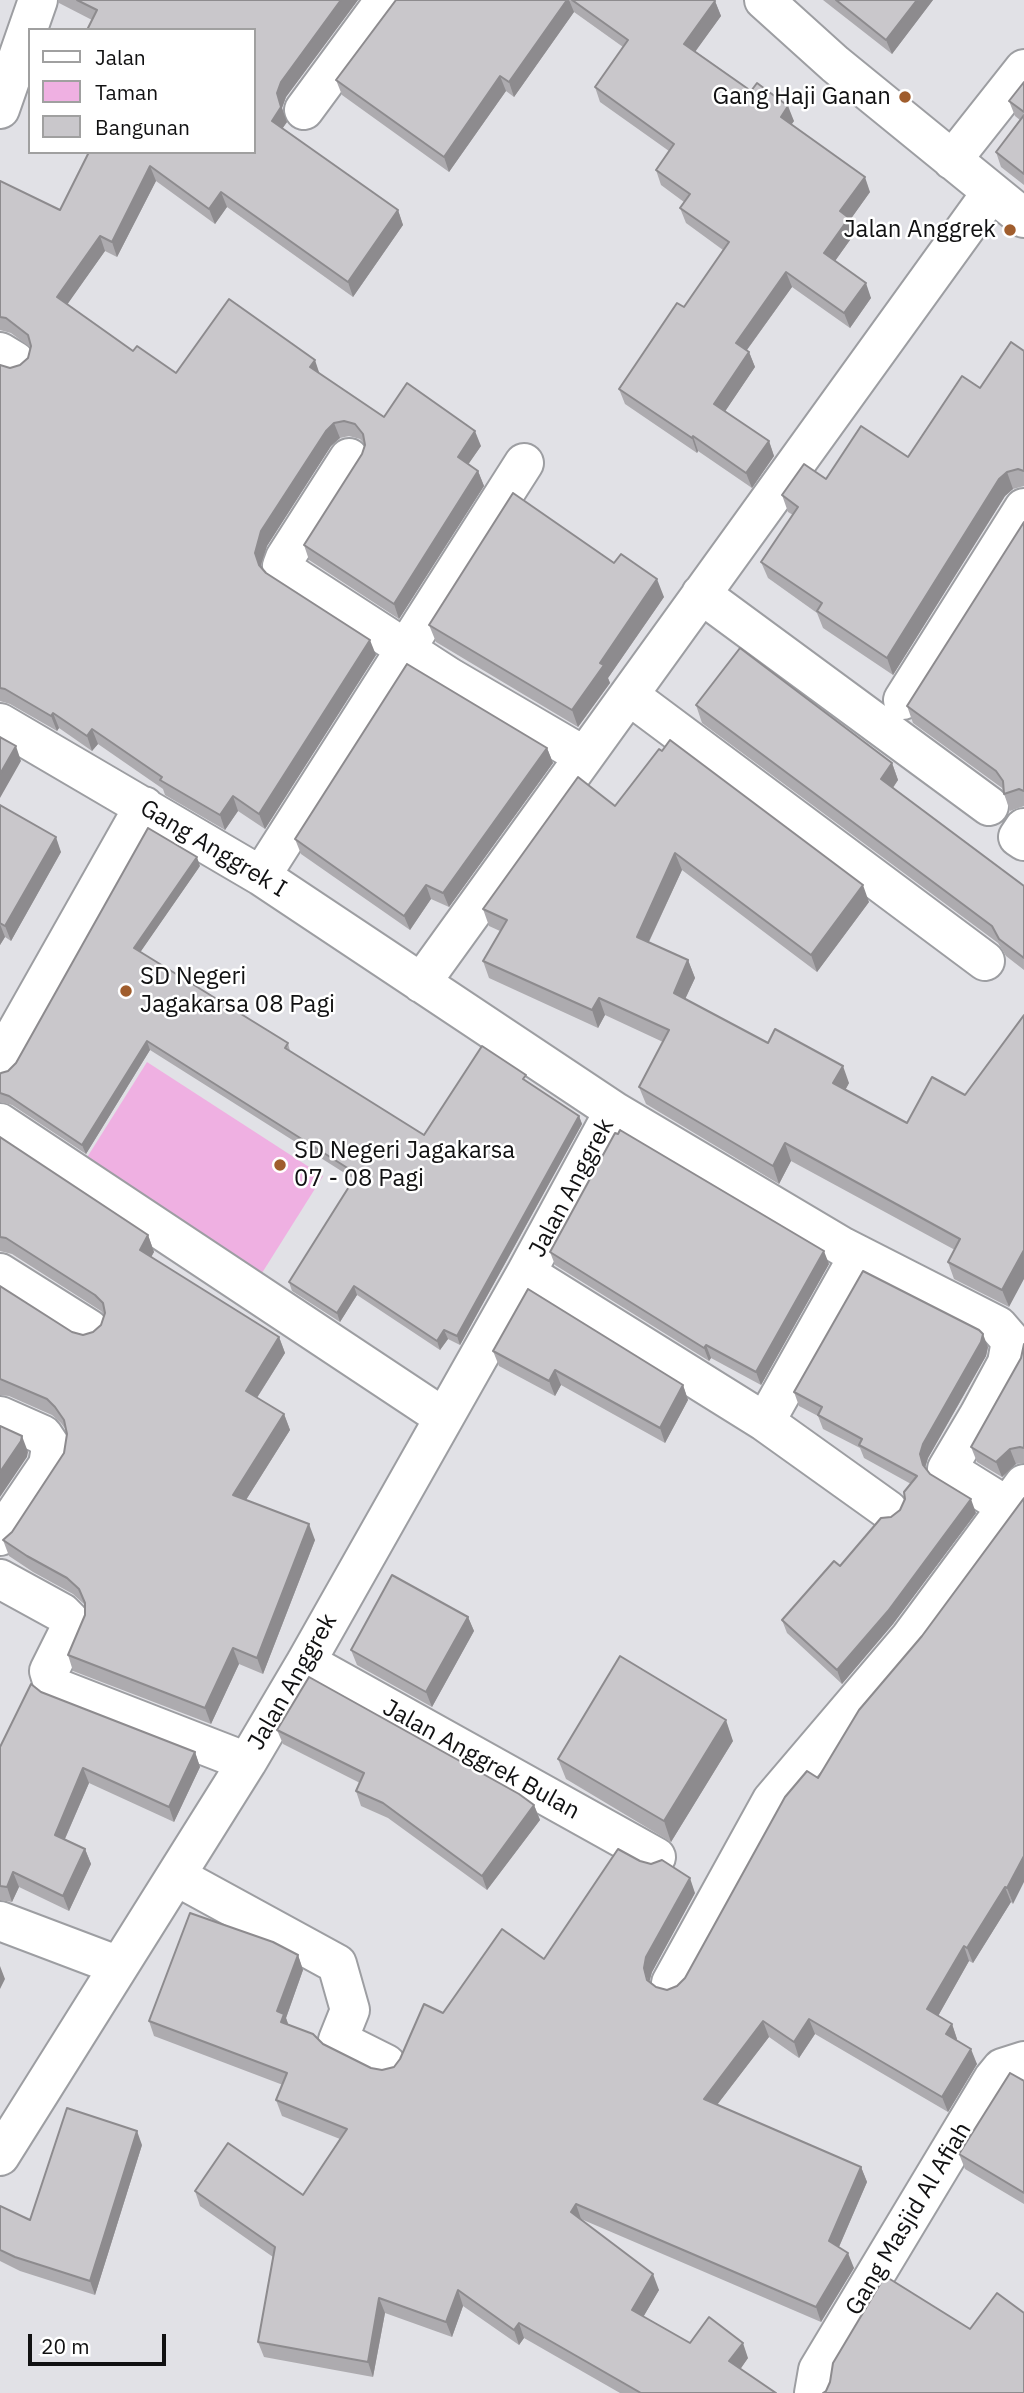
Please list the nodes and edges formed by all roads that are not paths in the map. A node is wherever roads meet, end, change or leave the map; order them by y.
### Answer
1 (38, 0) edge
2 (385, 0) edge
3 (764, 0) edge
4 (28, 28) edge
5 (28, 29) edge
6 (1024, 69) edge
7 (0, 109) edge
8 (303, 110) dead end
9 (952, 160) junction
10 (991, 193) junction
11 (1024, 218) edge
12 (349, 457) dead end
13 (524, 463) dead end
14 (1024, 508) edge
15 (701, 594) junction
16 (404, 649) junction
17 (630, 696) junction
18 (903, 701) dead end
19 (0, 723) edge
20 (584, 756) junction
21 (144, 806) junction
22 (989, 806) dead end
23 (1024, 828) edge
24 (1024, 841) edge
25 (261, 876) junction
26 (985, 961) dead end
27 (421, 983) junction
28 (0, 1062) edge
29 (614, 1111) junction
30 (0, 1123) edge
31 (859, 1255) junction
32 (0, 1273) edge
33 (526, 1273) junction
34 (89, 1329) dead end
35 (0, 1416) edge
36 (443, 1417) junction
37 (765, 1422) junction
38 (1016, 1496) edge
39 (888, 1510) dead end
40 (0, 1536) edge
41 (0, 1579) edge
42 (306, 1662) junction
43 (247, 1762) junction
44 (656, 1857) dead end
45 (176, 1875) junction
46 (0, 1921) edge
47 (119, 1966) junction
48 (671, 1983) dead end
49 (1024, 2061) edge
50 (386, 2064) dead end
51 (0, 2156) edge
52 (814, 2393) edge

1 - 4 street
2 - 8 street
3 - 9 street
5 - 7 street
6 - 9 street
9 - 10 street
10 - 11 street
10 - 15 street
12 - 16 street
13 - 16 street
14 - 18 street
15 - 17 street
15 - 22 street
16 - 20 street
16 - 25 street
17 - 20 street
17 - 26 street
19 - 21 street, Gang Anggrek I
20 - 27 street
21 - 25 street, Gang Anggrek I
21 - 28 street
23 - 24 street
25 - 27 street, Gang Anggrek I
27 - 29 street, Jalan Anggrek
29 - 31 street
29 - 33 street, Jalan Anggrek
30 - 36 street
31 - 37 street
31 - 38 street
32 - 34 street
33 - 36 street, Jalan Anggrek
33 - 37 street
35 - 40 street
36 - 42 street, Jalan Anggrek
37 - 39 street
38 - 48 street
41 - 43 street
42 - 43 street, Jalan Anggrek
42 - 44 street, Jalan Anggrek Bulan
43 - 45 street, Jalan Anggrek
45 - 47 street, Jalan Anggrek
45 - 50 street
46 - 47 street
47 - 51 street, Jalan Anggrek
49 - 52 street, Gang Masjid Al Afiah

